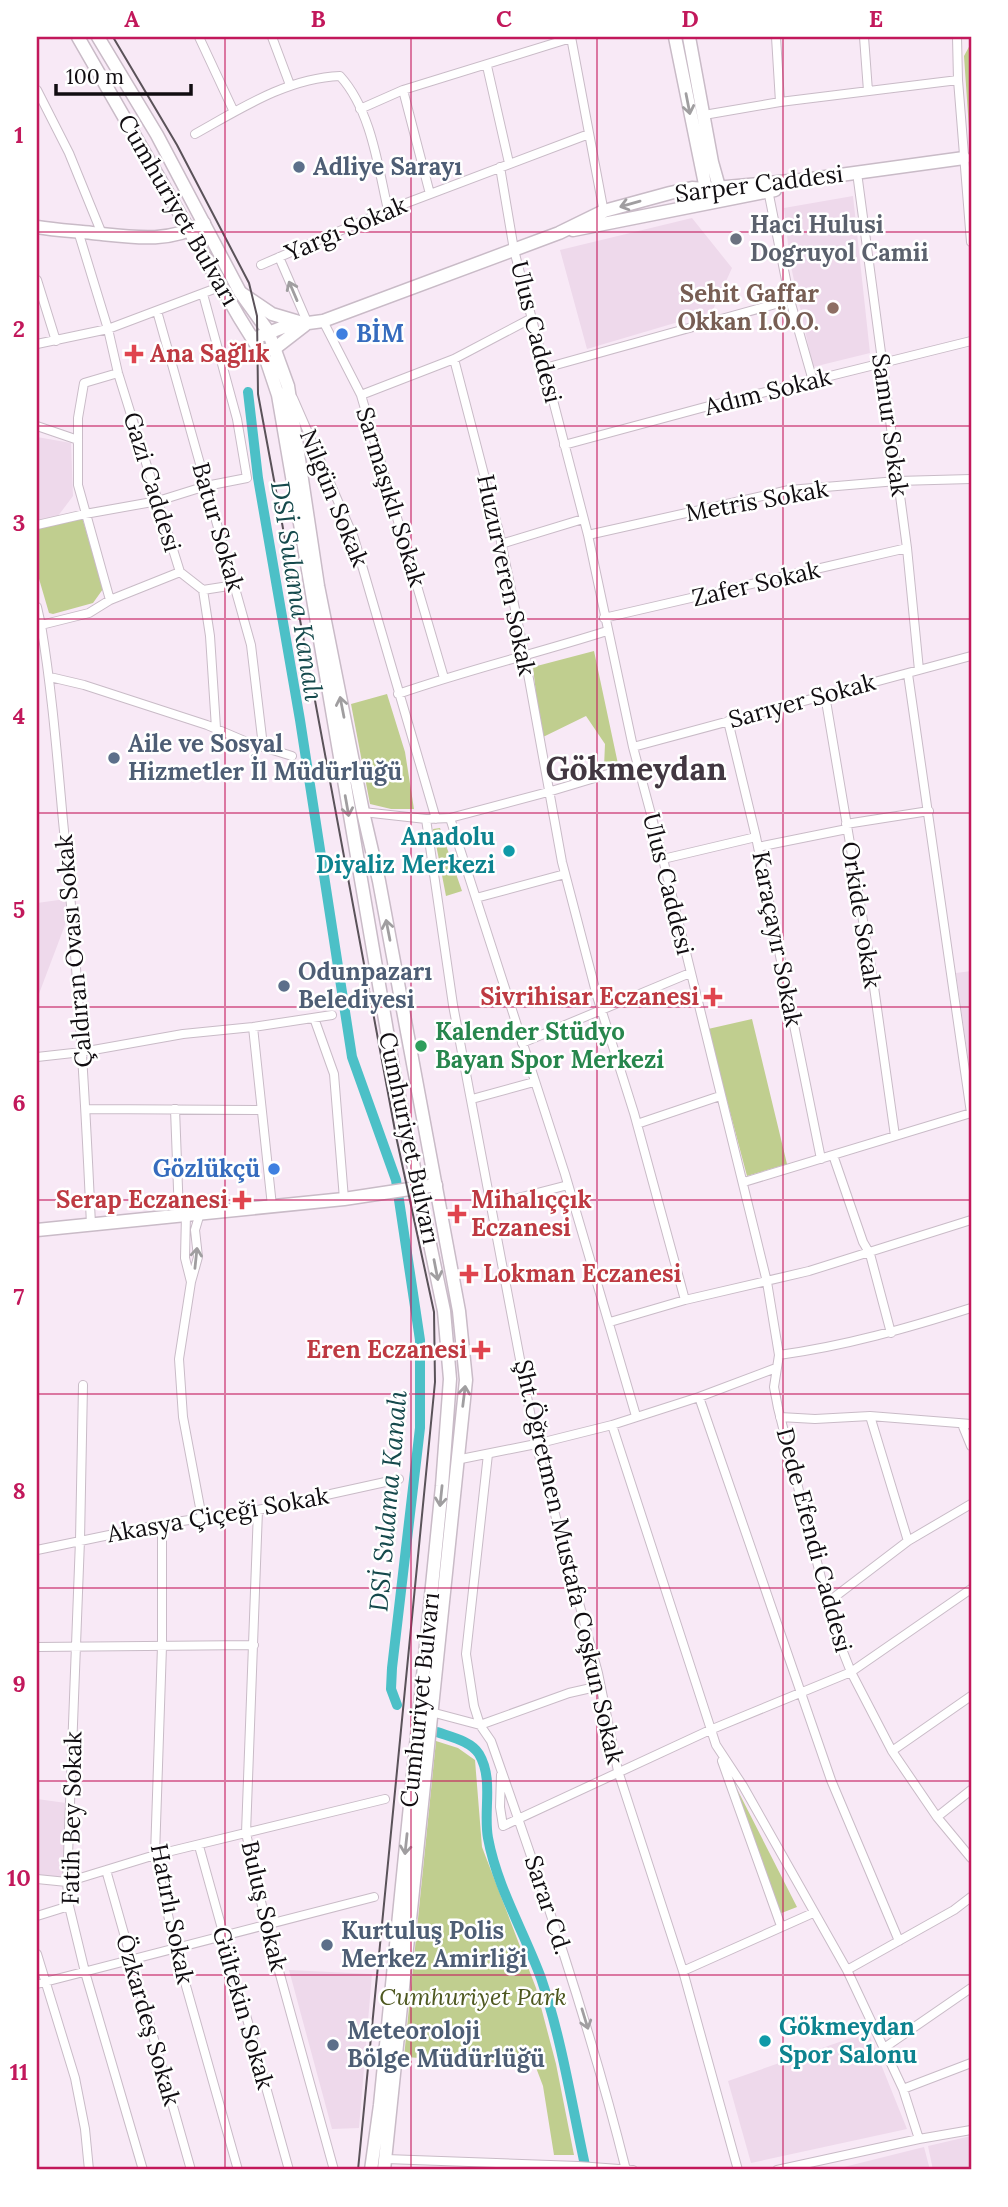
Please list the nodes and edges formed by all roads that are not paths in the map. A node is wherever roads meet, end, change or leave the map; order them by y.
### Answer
1 (78, 37) edge
2 (99, 37) edge
3 (199, 37) edge
4 (272, 37) edge
5 (675, 37) edge
6 (689, 37) edge
7 (776, 37) edge
8 (864, 37) edge
9 (957, 37) edge
10 (571, 38) edge
11 (487, 66) junction
12 (958, 80) junction
13 (290, 85) junction
14 (37, 90) edge
15 (403, 90) junction
16 (868, 91) junction
17 (780, 102) junction
18 (360, 109) junction
19 (234, 112) junction
20 (704, 115) junction
21 (195, 134) dead end
22 (589, 134) junction
23 (964, 162) junction
24 (509, 163) junction
25 (500, 167) junction
26 (858, 180) junction
27 (720, 187) junction
28 (768, 190) junction
29 (430, 194) junction
30 (707, 195) junction
31 (723, 201) junction
32 (388, 210) junction
33 (604, 211) junction
34 (204, 223) junction
35 (607, 225) junction
36 (37, 227) edge
37 (78, 232) junction
38 (190, 232) junction
39 (559, 233) junction
40 (102, 234) junction
41 (971, 242) edge
42 (514, 250) junction
43 (279, 257) junction
44 (261, 265) dead end
45 (37, 280) edge
46 (222, 286) junction
47 (240, 292) junction
48 (39, 293) edge
49 (203, 294) junction
50 (790, 300) junction
51 (157, 311) junction
52 (532, 318) junction
53 (323, 321) junction
54 (307, 325) junction
55 (108, 329) junction
56 (268, 331) junction
57 (253, 339) junction
58 (56, 341) junction
59 (971, 341) edge
60 (37, 344) edge
61 (268, 350) junction
62 (454, 359) junction
63 (881, 363) junction
64 (545, 368) junction
65 (118, 373) junction
66 (813, 381) junction
67 (288, 386) junction
68 (361, 395) junction
69 (37, 426) edge
70 (78, 440) junction
71 (565, 445) junction
72 (971, 479) edge
73 (897, 481) junction
74 (206, 486) junction
75 (158, 501) junction
76 (85, 514) junction
77 (583, 519) junction
78 (37, 525) edge
79 (588, 535) junction
80 (501, 544) junction
81 (907, 548) junction
82 (180, 572) junction
83 (234, 585) junction
84 (203, 590) junction
85 (110, 600) junction
86 (37, 607) edge
87 (604, 618) junction
88 (41, 625) junction
89 (607, 631) junction
90 (971, 656) edge
91 (525, 657) junction
92 (919, 670) junction
93 (908, 674) junction
94 (50, 677) junction
95 (444, 678) junction
96 (398, 694) junction
97 (825, 695) junction
98 (728, 721) junction
99 (216, 728) junction
100 (263, 746) junction
101 (633, 747) junction
102 (292, 756) dead end
103 (638, 765) junction
104 (548, 792) junction
105 (929, 811) junction
106 (363, 812) junction
107 (450, 818) junction
108 (426, 819) junction
109 (436, 819) junction
110 (847, 826) junction
111 (756, 837) junction
112 (758, 847) junction
113 (663, 859) junction
114 (565, 874) junction
115 (475, 898) junction
116 (690, 973) junction
117 (602, 1010) junction
118 (332, 1015) dead end
119 (314, 1018) junction
120 (253, 1027) junction
121 (522, 1043) junction
122 (82, 1052) junction
123 (37, 1057) edge
124 (534, 1083) junction
125 (720, 1096) junction
126 (472, 1099) junction
127 (86, 1109) junction
128 (176, 1109) junction
129 (261, 1110) junction
130 (971, 1113) edge
131 (637, 1124) junction
132 (895, 1136) junction
133 (833, 1155) junction
134 (821, 1158) junction
135 (744, 1182) junction
136 (436, 1185) junction
137 (568, 1185) junction
138 (420, 1188) junction
139 (344, 1199) junction
140 (491, 1205) junction
141 (272, 1206) junction
142 (200, 1213) junction
143 (182, 1215) junction
144 (971, 1220) edge
145 (91, 1225) junction
146 (37, 1230) edge
147 (870, 1254) junction
148 (191, 1282) junction
149 (767, 1282) junction
150 (685, 1300) junction
151 (971, 1308) edge
152 (610, 1322) junction
153 (891, 1333) junction
154 (779, 1355) junction
155 (776, 1368) junction
156 (83, 1385) dead end
157 (699, 1397) junction
158 (636, 1416) junction
159 (870, 1416) junction
160 (780, 1417) junction
161 (967, 1424) edge
162 (612, 1425) junction
163 (536, 1444) junction
164 (971, 1446) edge
165 (488, 1454) junction
166 (456, 1460) junction
167 (399, 1479) dead end
168 (971, 1504) edge
169 (258, 1510) junction
170 (202, 1518) junction
171 (162, 1524) junction
172 (80, 1540) junction
173 (908, 1541) junction
174 (37, 1550) edge
175 (971, 1589) edge
176 (828, 1602) junction
177 (254, 1645) junction
178 (162, 1646) junction
179 (37, 1647) edge
180 (76, 1647) junction
181 (851, 1672) junction
182 (600, 1686) junction
183 (799, 1694) junction
184 (971, 1696) edge
185 (431, 1712) junction
186 (480, 1725) junction
187 (710, 1730) junction
188 (716, 1745) junction
189 (892, 1752) junction
190 (500, 1768) junction
191 (618, 1772) junction
192 (971, 1790) edge
193 (385, 1799) dead end
194 (937, 1817) junction
195 (519, 1819) junction
196 (246, 1833) junction
197 (199, 1846) junction
198 (155, 1855) junction
199 (971, 1858) edge
200 (106, 1870) junction
201 (37, 1880) edge
202 (67, 1882) junction
203 (374, 1897) dead end
204 (971, 1898) edge
205 (69, 1906) junction
206 (813, 1913) junction
207 (37, 1916) edge
208 (266, 1924) junction
209 (781, 1926) junction
210 (223, 1935) junction
211 (899, 1941) junction
212 (176, 1947) junction
213 (37, 1954) edge
214 (130, 1959) junction
215 (847, 1970) junction
216 (85, 1972) junction
217 (683, 1972) junction
218 (41, 1983) edge
219 (971, 1988) edge
220 (884, 2048) junction
221 (971, 2063) edge
222 (903, 2089) junction
223 (971, 2130) edge
224 (919, 2138) junction
225 (385, 2164) edge
226 (487, 2167) edge
227 (577, 2167) edge
228 (89, 2170) edge
229 (143, 2170) edge
230 (191, 2170) edge
231 (238, 2170) edge
232 (289, 2170) edge
233 (334, 2170) edge
234 (371, 2170) edge
235 (378, 2170) edge
236 (626, 2170) edge
237 (633, 2170) edge
238 (738, 2170) edge
239 (777, 2170) edge

1 - 38 main road, Cumhuriyet Bulvarı
2 - 34 main road, Cumhuriyet Bulvarı
3 - 19 street
4 - 13 street
5 -> 30 main road
6 - 20 main road
7 - 17 street
8 - 16 street
9 - 12 street
10 - 11 street
10 - 22 street
11 - 15 street
11 - 24 street
12 - 16 street
12 - 23 street
13 - 18 street
13 - 19 street
14 - 40 street
15 - 18 street
15 - 29 street
16 - 17 street
17 - 20 street
18 - 32 street
19 - 21 street
20 - 27 main road
22 - 24 street, Yargı Sokak
22 - 33 street
23 - 26 main road, Sarper Caddesi
23 - 27 main road, Sarper Caddesi
23 - 41 street
24 - 25 street, Yargı Sokak
25 - 29 street, Yargı Sokak
25 - 42 street, Ulus Caddesi
26 - 28 main road, Sarper Caddesi
26 - 63 street, Samur Sokak
27 - 30 main road, Sarper Caddesi
27 - 31 main road
28 - 31 main road, Sarper Caddesi
28 - 50 street
29 - 32 street, Yargı Sokak
30 - 31 main road, Sarper Caddesi
30 -> 33 main road, Sarper Caddesi
30 - 35 main road, Sarper Caddesi
32 - 43 street, Yargı Sokak
33 - 35 street
33 - 39 main road, Sarper Caddesi
34 - 38 main road
34 - 47 main road, Cumhuriyet Bulvarı
35 - 39 main road, Sarper Caddesi
36 - 37 main road
37 - 40 main road
37 - 55 street, Gazi Caddesi
38 - 40 main road
38 - 46 main road, Cumhuriyet Bulvarı
39 - 42 main road, Sarper Caddesi
42 - 52 street, Ulus Caddesi
42 - 53 main road, Sarper Caddesi
43 - 44 street, Yargı Sokak
54 -> 43 street
45 - 48 street
46 - 49 street
46 - 57 main road, Cumhuriyet Bulvarı
47 - 54 main road
47 - 56 main road, Cumhuriyet Bulvarı
48 - 58 street
49 - 51 street
49 - 74 street
50 - 64 street
50 - 66 street
51 - 55 street
51 - 74 street, Batur Sokak
52 - 62 street
52 - 64 street, Ulus Caddesi
53 - 54 main road, Sarper Caddesi
53 - 68 street, Sarmaşıklı Sokak
54 - 56 main road, Sarper Caddesi
54 - 61 main road
55 - 58 street
55 - 65 street, Gazi Caddesi
56 - 57 main road, Sarper Caddesi
56 - 61 main road, Cumhuriyet Bulvarı
57 - 61 main road, Cumhuriyet Bulvarı
58 - 60 street
59 - 63 street, Adım Sokak
61 - 67 main road, Cumhuriyet Bulvarı
61 -> 138 main road, Cumhuriyet Bulvarı
62 - 68 street
62 - 80 street, Huzurveren Sokak
63 - 66 street, Adım Sokak
63 - 73 street, Samur Sokak
64 - 71 street, Ulus Caddesi
65 - 70 street
65 - 75 street, Gazi Caddesi
66 - 71 street, Adım Sokak
67 - 96 street, Nilgün Sokak
106 -> 67 main road, Cumhuriyet Bulvarı
68 - 95 street, Sarmaşıklı Sokak
69 - 70 street
70 - 76 street
71 - 77 street, Ulus Caddesi
72 - 73 street, Metris Sokak
73 - 79 street, Metris Sokak
73 - 81 street, Samur Sokak
74 - 75 street
74 - 83 street, Batur Sokak
75 - 76 street
75 - 82 street, Gazi Caddesi
76 - 78 street
76 - 85 street
77 - 79 street, Ulus Caddesi
77 - 80 street
79 - 87 street, Ulus Caddesi
80 - 91 street, Huzurveren Sokak
81 - 87 street, Zafer Sokak
81 - 92 street, Samur Sokak
82 - 84 street, Gazi Caddesi
82 - 85 street
83 - 84 street
83 - 100 street, Batur Sokak
84 - 99 street
85 - 88 street
86 - 88 street, Çaldıran Ovası Sokak
87 - 89 street, Ulus Caddesi
88 - 94 street, Çaldıran Ovası Sokak
89 - 91 street
89 - 101 street, Ulus Caddesi
90 - 92 street, Sarıyer Sokak
91 - 95 street
91 - 104 street, Huzurveren Sokak
92 - 93 street, Sarıyer Sokak
93 - 97 street, Sarıyer Sokak
93 - 105 street
94 - 99 street
94 - 122 street, Çaldıran Ovası Sokak
95 - 96 street
96 - 109 street, Nilgün Sokak
97 - 98 street, Sarıyer Sokak
97 - 110 street, Orkide Sokak
98 - 101 street, Sarıyer Sokak
98 - 111 street, Karaçayır Sokak
99 - 100 street
100 - 102 street
101 - 103 street, Ulus Caddesi
103 - 104 street
103 - 113 street, Ulus Caddesi
104 - 107 street
104 - 114 street, Huzurveren Sokak
105 - 110 street
105 - 130 street
106 - 108 street
136 -> 106 main road, Cumhuriyet Bulvarı
107 - 109 street
107 - 115 street
108 - 109 street
108 - 126 street, Şht.Öğretmen Mustafa Coşkun Sokak
110 - 112 street
110 - 132 street, Orkide Sokak
111 - 112 street, Karaçayır Sokak
111 - 113 street
112 - 134 street, Karaçayır Sokak
113 - 116 street, Ulus Caddesi
114 - 115 street
114 - 117 street, Huzurveren Sokak
115 - 121 street
116 - 117 street
116 - 125 street, Ulus Caddesi
117 - 121 street
117 - 131 street, Huzurveren Sokak
118 - 119 street
119 - 120 street
119 - 139 street
120 - 122 street
120 - 129 street
121 - 124 street
122 - 123 street
122 - 127 street, Çaldıran Ovası Sokak
124 - 126 street
124 - 137 street
125 - 131 street
125 - 135 street, Ulus Caddesi
126 - 140 street, Şht.Öğretmen Mustafa Coşkun Sokak
127 - 128 street
127 - 145 street, Çaldıran Ovası Sokak
128 - 129 street
128 - 143 street
129 - 141 street
130 - 132 street
131 - 150 street, Huzurveren Sokak
132 - 133 street
133 - 134 street
133 - 147 street
134 - 135 street
135 - 149 street, Ulus Caddesi
136 - 138 main road
166 -> 136 main road, Cumhuriyet Bulvarı
137 - 140 street
137 - 152 street
138 - 139 main road
138 -> 234 main road, Cumhuriyet Bulvarı
139 - 141 main road
140 - 163 street, Şht.Öğretmen Mustafa Coşkun Sokak
141 - 142 main road
142 - 143 main road
148 -> 142 street
143 - 145 main road
143 - 148 street
144 - 147 street
145 - 146 main road
147 - 149 street
147 - 153 street
148 - 170 street
149 - 150 street
149 - 154 street, Ulus Caddesi
150 - 152 street
151 - 153 street
152 - 158 street
153 - 154 street
154 - 155 street, Dede Efendi Caddesi
155 - 157 street
155 - 160 street, Dede Efendi Caddesi
156 - 172 street, Fatih Bey Sokak
157 - 158 street
157 - 183 street
158 - 162 street
159 - 160 street
159 - 161 street
159 - 173 street
160 - 176 street, Dede Efendi Caddesi
161 - 164 street
162 - 163 street
162 - 187 street
163 - 165 street
163 - 182 street, Şht.Öğretmen Mustafa Coşkun Sokak
165 - 166 street
165 - 186 street, Sarar Cd.
166 - 185 main road, Cumhuriyet Bulvarı
167 - 169 street, Akasya Çiçeği Sokak
168 - 173 street
169 - 170 street, Akasya Çiçeği Sokak
169 - 177 street, Buluş Sokak
170 - 171 street, Akasya Çiçeği Sokak
171 - 172 street, Akasya Çiçeği Sokak
171 - 178 street, Hatırlı Sokak
172 - 174 street, Akasya Çiçeği Sokak
172 - 180 street, Fatih Bey Sokak
173 - 176 street
175 - 181 street
176 - 181 street, Dede Efendi Caddesi
177 - 178 street
177 - 196 street, Buluş Sokak
178 - 180 street
178 - 198 street, Hatırlı Sokak
179 - 180 street
180 - 202 street, Fatih Bey Sokak
181 - 183 street
181 - 189 street, Dede Efendi Caddesi
182 - 186 street
182 - 191 street, Şht.Öğretmen Mustafa Coşkun Sokak
183 - 187 street
183 - 211 street
184 - 189 street
185 - 186 street
185 - 225 main road, Cumhuriyet Bulvarı
186 - 190 street, Sarar Cd.
187 - 188 street
187 - 191 street
188 - 206 street
188 - 209 street
189 - 194 street, Dede Efendi Caddesi
190 - 195 street, Sarar Cd.
190 - 195 street
191 - 195 street
191 - 217 street, Şht.Öğretmen Mustafa Coşkun Sokak
192 - 194 street
193 - 196 street
194 - 199 street, Dede Efendi Caddesi
195 -> 236 street, Sarar Cd.
196 - 197 street
196 - 208 street, Buluş Sokak
197 - 198 street
197 - 210 street, Gültekin Sokak
198 - 200 street
198 - 212 street, Hatırlı Sokak
200 - 202 street
200 - 214 street, Özkardeş Sokak
201 - 202 street
202 - 205 street, Fatih Bey Sokak
203 - 208 street
204 - 211 street
205 - 207 street
205 - 216 street, Fatih Bey Sokak
206 - 209 street
206 - 215 street
208 - 210 street
208 - 233 street, Buluş Sokak
209 - 217 street
210 - 212 street
210 - 232 street, Gültekin Sokak
211 - 215 street
212 - 214 street
212 - 231 street, Hatırlı Sokak
213 - 218 street
214 - 216 street
214 - 230 street, Özkardeş Sokak
215 - 220 street
216 - 218 street
216 - 229 street, Fatih Bey Sokak
217 - 238 street, Şht.Öğretmen Mustafa Coşkun Sokak
218 - 228 street
219 - 220 street
220 - 222 street
221 - 222 street
222 - 224 street
223 - 224 street
224 - 239 street
225 - 226 street
225 - 235 main road
226 - 227 street
227 - 236 street
236 - 237 street

